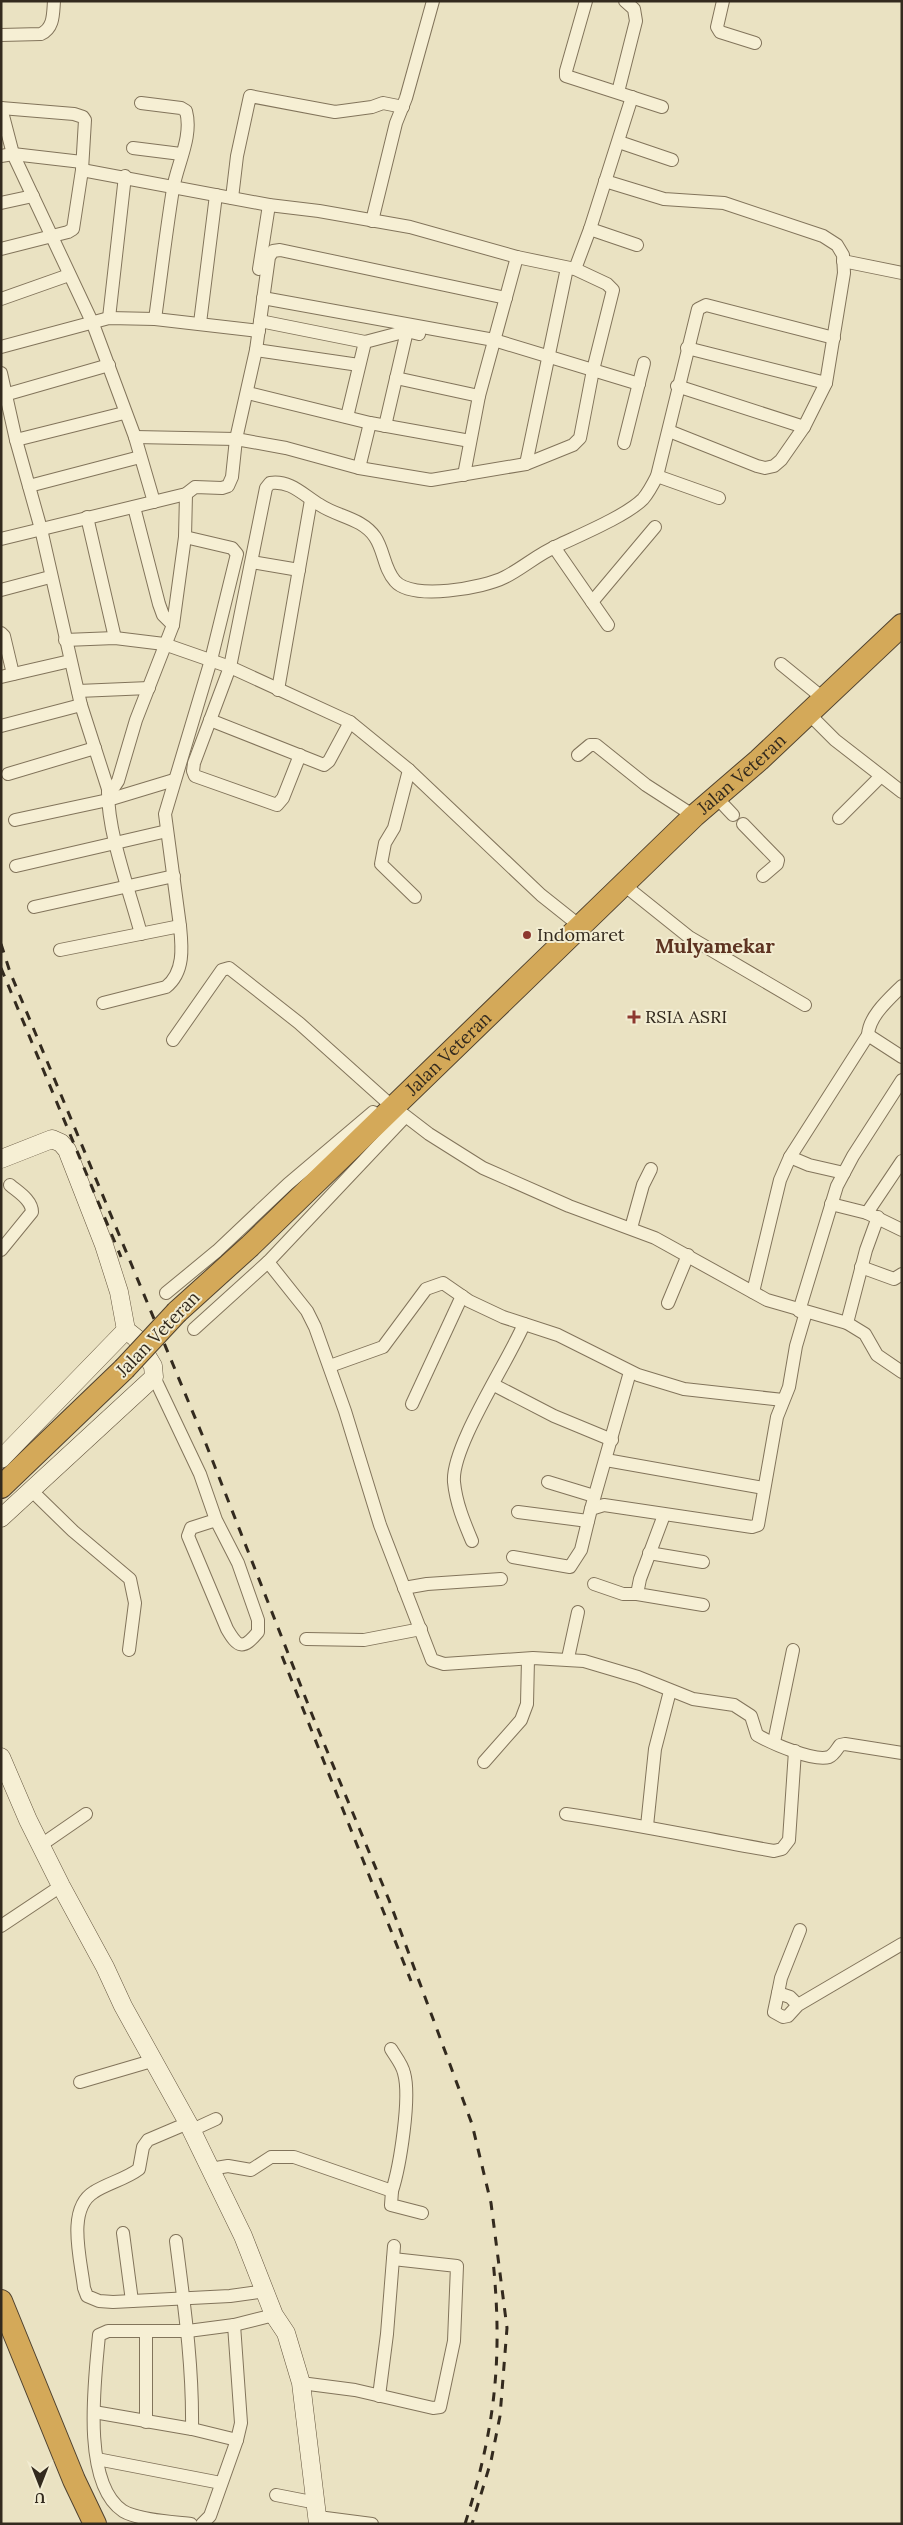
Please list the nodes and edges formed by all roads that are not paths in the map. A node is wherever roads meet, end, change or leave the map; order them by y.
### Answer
1 (54, 1) edge
2 (433, 1) edge
3 (586, 1) edge
4 (625, 1) edge
5 (723, 1) edge
6 (1, 35) edge
7 (755, 43) dead end
8 (618, 92) junction
9 (632, 97) junction
10 (141, 103) dead end
11 (403, 107) junction
12 (662, 107) dead end
13 (619, 142) junction
14 (133, 148) dead end
15 (181, 154) junction
16 (7, 155) edge
17 (672, 160) dead end
18 (82, 166) junction
19 (125, 176) junction
20 (605, 181) junction
21 (173, 188) junction
22 (216, 195) junction
23 (33, 196) junction
24 (232, 198) junction
25 (1, 203) edge
26 (269, 205) junction
27 (372, 221) junction
28 (590, 229) junction
29 (53, 235) junction
30 (637, 245) dead end
31 (1, 250) edge
32 (517, 257) junction
33 (843, 261) junction
34 (571, 268) junction
35 (902, 273) edge
36 (69, 275) junction
37 (263, 298) junction
38 (506, 298) junction
39 (1, 299) edge
40 (109, 318) junction
41 (155, 319) junction
42 (200, 323) junction
43 (93, 324) junction
44 (256, 327) junction
45 (407, 331) junction
46 (834, 338) junction
47 (366, 342) junction
48 (493, 344) junction
49 (1, 348) edge
50 (687, 348) junction
51 (256, 350) junction
52 (548, 355) junction
53 (644, 363) dead end
54 (109, 365) junction
55 (359, 365) junction
56 (593, 370) junction
57 (1, 373) edge
58 (396, 378) junction
59 (826, 383) junction
60 (640, 384) junction
61 (677, 386) junction
62 (248, 393) junction
63 (3, 396) edge
64 (479, 396) junction
65 (124, 413) junction
66 (347, 417) junction
67 (370, 423) junction
68 (385, 426) junction
69 (804, 426) junction
70 (669, 431) junction
71 (135, 437) junction
72 (236, 439) junction
73 (16, 440) junction
74 (470, 442) junction
75 (624, 443) dead end
76 (140, 456) junction
77 (526, 464) junction
78 (359, 468) junction
79 (464, 475) junction
80 (657, 476) junction
81 (28, 486) junction
82 (186, 494) junction
83 (720, 498) dead end
84 (311, 500) junction
85 (154, 502) junction
86 (134, 507) junction
87 (87, 517) junction
88 (655, 527) dead end
89 (41, 529) junction
90 (184, 537) junction
91 (1, 539) edge
92 (554, 547) junction
93 (252, 562) junction
94 (299, 570) junction
95 (50, 577) junction
96 (1, 590) edge
97 (592, 602) junction
98 (173, 625) junction
99 (608, 625) dead end
100 (902, 625) edge
101 (1, 633) edge
102 (115, 638) junction
103 (65, 640) junction
104 (164, 644) junction
105 (211, 660) junction
106 (70, 661) junction
107 (781, 664) dead end
108 (230, 667) junction
109 (7, 676) edge
110 (150, 688) junction
111 (278, 690) junction
112 (78, 691) junction
113 (81, 705) junction
114 (816, 706) junction
115 (210, 720) junction
116 (350, 722) junction
117 (1, 726) edge
118 (95, 748) junction
119 (300, 755) junction
120 (578, 755) dead end
121 (409, 770) junction
122 (8, 774) dead end
123 (881, 776) junction
124 (174, 780) junction
125 (902, 792) edge
126 (108, 794) junction
127 (717, 798) junction
128 (694, 816) junction
129 (839, 818) dead end
130 (15, 820) dead end
131 (167, 831) junction
132 (116, 842) junction
133 (16, 866) dead end
134 (174, 876) junction
135 (763, 876) dead end
136 (129, 885) junction
137 (624, 885) junction
138 (415, 897) dead end
139 (34, 907) dead end
140 (180, 926) junction
141 (580, 926) junction
142 (142, 934) junction
143 (60, 950) dead end
144 (902, 986) edge
145 (103, 1002) dead end
146 (805, 1005) dead end
147 (868, 1035) junction
148 (173, 1040) dead end
149 (902, 1057) edge
150 (902, 1080) edge
151 (395, 1108) junction
152 (790, 1157) junction
153 (1, 1159) edge
154 (651, 1168) dead end
155 (900, 1168) edge
156 (844, 1173) junction
157 (10, 1185) dead end
158 (831, 1204) junction
159 (872, 1215) junction
160 (632, 1228) junction
161 (902, 1230) edge
162 (1, 1250) edge
163 (688, 1255) junction
164 (268, 1262) junction
165 (861, 1267) junction
166 (902, 1274) edge
167 (753, 1292) junction
168 (166, 1293) dead end
169 (462, 1296) junction
170 (668, 1303) dead end
171 (802, 1311) junction
172 (847, 1323) junction
173 (524, 1324) junction
174 (194, 1329) dead end
175 (126, 1330) junction
176 (330, 1366) junction
177 (630, 1372) junction
178 (902, 1372) edge
179 (154, 1376) junction
180 (494, 1385) junction
181 (783, 1400) junction
182 (412, 1404) dead end
183 (612, 1440) junction
184 (1, 1459) edge
185 (606, 1460) junction
186 (548, 1482) dead end
187 (1, 1487) edge
188 (764, 1488) junction
189 (32, 1491) junction
190 (594, 1496) junction
191 (518, 1512) dead end
192 (590, 1515) junction
193 (664, 1515) junction
194 (1, 1518) edge
195 (216, 1520) junction
196 (472, 1541) dead end
197 (649, 1553) junction
198 (513, 1557) dead end
199 (703, 1562) dead end
200 (501, 1579) dead end
201 (594, 1584) dead end
202 (404, 1588) junction
203 (637, 1594) junction
204 (703, 1605) dead end
205 (578, 1612) dead end
206 (417, 1630) junction
207 (306, 1639) dead end
208 (129, 1650) dead end
209 (793, 1650) dead end
210 (568, 1658) junction
211 (528, 1659) junction
212 (670, 1691) junction
213 (774, 1742) junction
214 (795, 1751) junction
215 (902, 1753) edge
216 (1, 1757) edge
217 (484, 1762) dead end
218 (86, 1814) dead end
219 (566, 1814) dead end
220 (648, 1826) junction
221 (41, 1845) junction
222 (61, 1886) junction
223 (1, 1926) edge
224 (800, 1930) dead end
225 (902, 1944) edge
226 (778, 1993) junction
227 (798, 2006) junction
228 (391, 2049) dead end
229 (155, 2060) junction
230 (80, 2082) dead end
231 (216, 2119) dead end
232 (190, 2126) junction
233 (210, 2168) junction
234 (392, 2191) junction
235 (422, 2213) dead end
236 (123, 2233) dead end
237 (176, 2241) dead end
238 (394, 2246) dead end
239 (393, 2259) junction
240 (266, 2291) junction
241 (184, 2299) junction
242 (132, 2300) junction
243 (1, 2301) edge
244 (274, 2315) junction
245 (234, 2325) junction
246 (1, 2328) edge
247 (146, 2331) junction
248 (188, 2331) junction
249 (301, 2383) junction
250 (379, 2396) junction
251 (94, 2412) junction
252 (146, 2422) junction
253 (192, 2429) junction
254 (237, 2440) junction
255 (96, 2459) junction
256 (221, 2483) junction
257 (276, 2494) dead end
258 (317, 2515) edge
259 (83, 2524) edge
260 (95, 2524) edge
261 (191, 2524) edge
262 (202, 2524) edge
263 (372, 2524) edge

1 - 6 street
2 - 11 street
3 - 8 street
4 - 8 street
5 - 7 street
8 - 9 street
9 - 12 street
9 - 13 street
10 - 15 street
11 - 24 street
11 - 27 street
13 - 17 street
13 - 20 street
14 - 15 street
15 - 21 street
16 - 18 street
16 - 18 street
16 - 23 street
18 - 19 street
18 - 29 street
19 - 21 street
19 - 40 street
20 - 28 street
20 - 33 street
21 - 22 street
21 - 41 street
22 - 24 street
22 - 42 street
23 - 25 street
23 - 29 street
24 - 26 street
26 - 27 street
26 - 44 street
27 - 32 street
28 - 30 street
28 - 34 street
29 - 31 street
29 - 36 street
32 - 34 street
32 - 38 street
33 - 35 street
33 - 46 street
34 - 52 street
34 - 56 street
36 - 39 street
36 - 43 street
37 - 38 street
37 - 44 street
37 - 48 street
38 - 48 street
40 - 41 street
40 - 43 street
41 - 42 street
42 - 44 street
43 - 49 street
43 - 54 street
44 - 47 street
44 - 51 street
45 - 47 street
45 - 48 street
45 - 58 street
46 - 50 street
46 - 59 street
47 - 55 street
48 - 52 street
48 - 64 street
50 - 59 street
50 - 61 street
51 - 55 street
51 - 62 street
52 - 56 street
52 - 77 street
53 - 60 street
54 - 63 street
54 - 65 street
55 - 66 street
56 - 60 street
56 - 77 street
57 - 63 street
58 - 64 street
58 - 68 street
59 - 69 street
60 - 75 street
61 - 69 street
61 - 70 street
62 - 66 street
62 - 72 street
63 - 73 street
64 - 74 street
65 - 71 street
65 - 73 street
66 - 67 street
67 - 68 street
67 - 78 street
68 - 74 street
69 - 70 street
70 - 80 street
71 - 72 street
71 - 76 street
72 - 78 street
72 - 82 street
73 - 81 street
74 - 79 street
76 - 81 street
76 - 85 street
77 - 79 street
78 - 79 street
80 - 83 street
80 - 92 street
81 - 89 street
82 - 85 street
82 - 90 street
84 - 92 street
84 - 93 street
84 - 94 street
85 - 86 street
86 - 87 street
86 - 98 street
87 - 89 street
87 - 102 street
88 - 97 street
89 - 91 street
89 - 95 street
90 - 98 street
90 - 105 street
92 - 97 street
93 - 94 street
93 - 108 street
94 - 111 street
95 - 96 street
95 - 103 street
97 - 99 street
98 - 104 street
100 - 114 highway, Jalan Veteran
101 - 109 street
102 - 103 street
102 - 104 street
103 - 106 street
104 - 105 street
104 - 110 street
105 - 108 street
105 - 124 street
106 - 109 street
106 - 112 street
107 - 114 street
108 - 111 street
108 - 115 street
110 - 112 street
110 - 126 street
111 - 116 street
112 - 113 street
113 - 117 street
113 - 118 street
114 - 123 street
114 - 127 highway, Jalan Veteran
115 - 119 street
115 - 119 street
116 - 119 street
116 - 121 street
118 - 122 street
118 - 126 street
120 - 128 street
121 - 138 street
121 - 141 street
123 - 125 street
123 - 129 street
124 - 126 street
124 - 131 street
126 - 130 street
126 - 132 street
127 - 128 highway, Jalan Veteran
127 - 135 street
128 - 137 highway, Jalan Veteran
131 - 132 street
131 - 134 street
132 - 133 street
132 - 136 street
134 - 136 street
134 - 140 street
136 - 139 street
136 - 142 street
137 - 141 highway, Jalan Veteran
137 - 146 street
140 - 142 street
140 - 145 street
141 - 151 highway, Jalan Veteran
142 - 143 street
144 - 147 street
147 - 149 street
147 - 152 street
148 - 151 street
150 - 156 street
151 - 160 street
151 - 164 street
151 - 168 street
151 - 187 highway, Jalan Veteran, bridge
152 - 156 street
152 - 167 street
153 - 175 street
154 - 160 street
155 - 159 street
156 - 158 street
157 - 162 street
158 - 159 street
158 - 171 street
159 - 161 street
159 - 165 street
160 - 163 street
163 - 167 street
163 - 170 street
164 - 174 street
164 - 176 street
165 - 166 street
165 - 172 street
167 - 171 street
169 - 173 street
169 - 176 street
169 - 182 street
171 - 172 street
171 - 181 street
172 - 178 street
173 - 177 street
173 - 180 street
175 - 179 street
175 - 184 street
176 - 202 street
177 - 181 street
177 - 183 street
179 - 189 street
179 - 195 street
180 - 183 street
180 - 196 street
181 - 188 street
183 - 185 street
185 - 188 street
185 - 190 street
186 - 190 street
188 - 193 street
189 - 194 street
189 - 208 street
190 - 192 street
191 - 192 street
192 - 193 street
192 - 198 street
193 - 197 street
195 - 195 street
197 - 199 street
197 - 203 street
200 - 202 street
201 - 203 street
202 - 206 street
203 - 204 street
205 - 210 street
206 - 207 street
206 - 211 street
209 - 213 street
210 - 211 street
210 - 212 street
211 - 217 street
212 - 213 street
212 - 220 street
213 - 214 street
214 - 215 street
214 - 220 street
216 - 221 street
218 - 221 street
219 - 220 street
221 - 222 street
222 - 223 street
222 - 229 street
224 - 226 street
225 - 227 street
226 - 227 street
226 - 227 street
228 - 234 street
229 - 230 street
229 - 232 street
231 - 232 street
232 - 233 street
232 - 242 street
233 - 234 street
233 - 240 street
234 - 235 street
236 - 242 street
237 - 241 street
238 - 239 street
239 - 250 street
239 - 250 street
240 - 241 street
240 - 244 street
241 - 242 street
241 - 248 street
243 - 260 highway
244 - 245 street
244 - 249 street
245 - 248 street
245 - 254 street
246 - 259 highway
247 - 248 street
247 - 251 street
247 - 252 street
248 - 253 street
249 - 250 street
249 - 258 street
251 - 252 street
251 - 255 street
252 - 253 street
253 - 254 street
254 - 256 street
255 - 256 street
255 - 261 street
256 - 262 street
257 - 258 street
258 - 263 street

